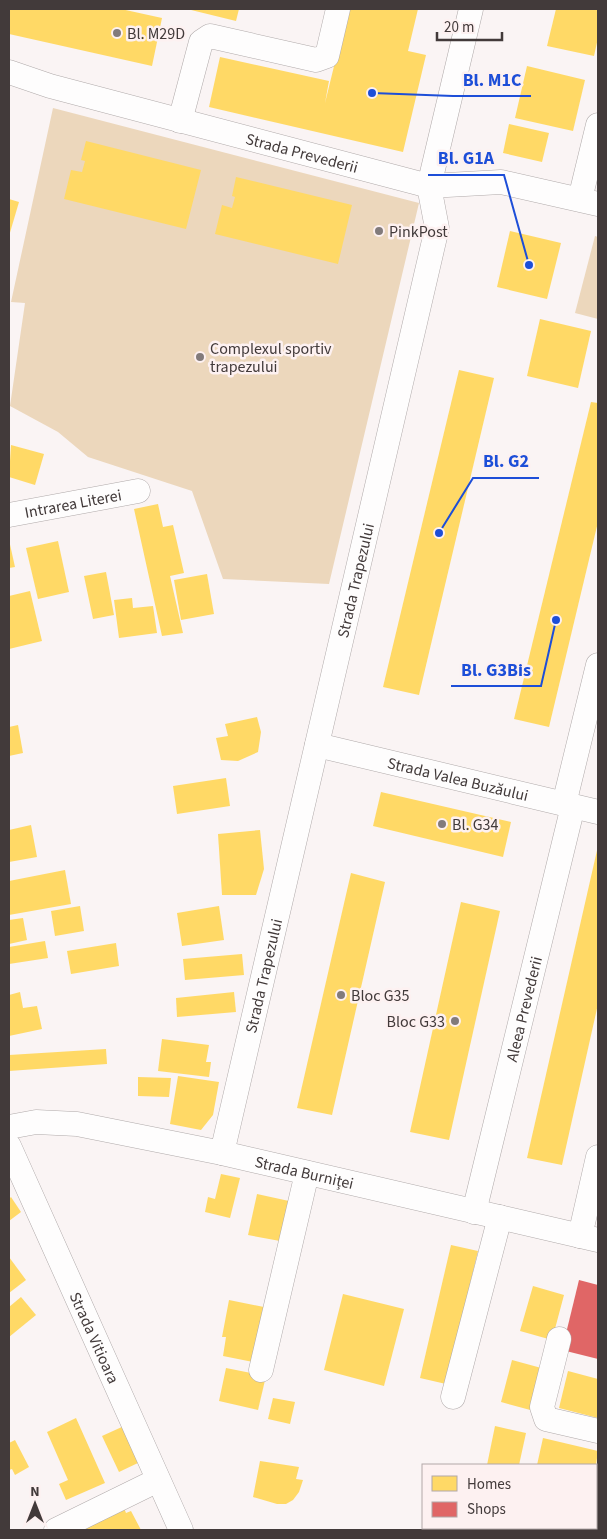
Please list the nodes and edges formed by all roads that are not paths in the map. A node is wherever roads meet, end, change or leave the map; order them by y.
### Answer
1 (338, 9) edge
2 (471, 9) edge
3 (9, 72) edge
4 (180, 120) junction
5 (598, 125) edge
6 (429, 186) junction
7 (589, 201) edge
8 (138, 491) dead end
9 (9, 515) edge
10 (598, 665) edge
11 (317, 745) junction
12 (569, 805) junction
13 (598, 812) edge
14 (9, 1127) edge
15 (9, 1146) edge
16 (222, 1153) junction
17 (598, 1157) edge
18 (307, 1173) junction
19 (474, 1212) junction
20 (500, 1217) junction
21 (589, 1238) edge
22 (559, 1340) dead end
23 (261, 1370) dead end
24 (453, 1397) dead end
25 (598, 1431) edge
26 (158, 1480) junction
27 (56, 1530) edge
28 (181, 1530) edge

1 - 4 street
2 - 6 street, Strada Trapezului
3 - 4 street, Strada Prevederii
4 - 6 street, Strada Prevederii
5 - 7 street
6 - 7 street, Strada Prevederii
6 - 11 street, Strada Trapezului
8 - 9 street, Intrarea Literei
10 - 12 street, Aleea Prevederii
11 - 12 street, Strada Valea Buzăului
11 - 16 street, Strada Trapezului
12 - 13 street, Strada Valea Buzăului
12 - 19 street, Aleea Prevederii
14 - 16 street, Strada Burniței
15 - 26 street, Strada Vitioara
16 - 18 street, Strada Burniței
17 - 21 street
18 - 19 street, Strada Burniței
18 - 23 street
19 - 20 street, Strada Burniței
20 - 21 street, Strada Burniței
20 - 24 street
22 - 25 street
26 - 27 street
26 - 28 street, Strada Vitioara

